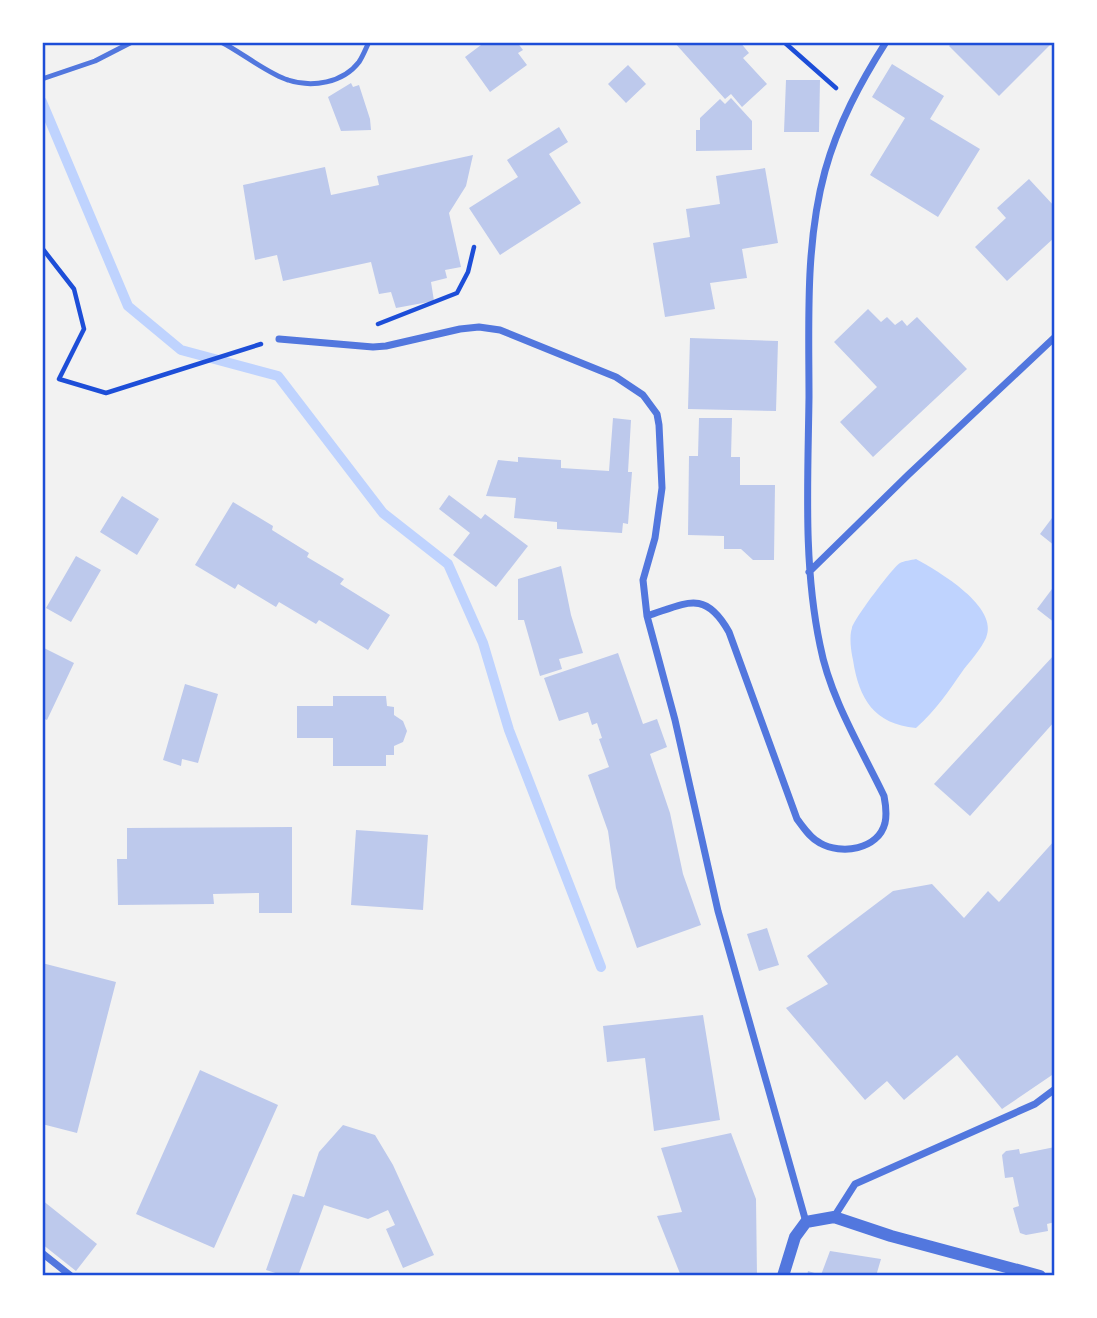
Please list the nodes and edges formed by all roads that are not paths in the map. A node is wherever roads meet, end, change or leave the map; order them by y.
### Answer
1 (132, 42) edge
2 (221, 42) edge
3 (369, 42) edge
4 (886, 42) edge
5 (42, 79) edge
6 (1055, 337) edge
7 (279, 339) road end
8 (810, 572) junction
9 (647, 616) junction
10 (1055, 1089) edge
11 (834, 1217) junction
12 (806, 1222) junction
13 (42, 1253) edge
14 (71, 1276) edge
15 (783, 1276) edge
16 (1040, 1276) edge

1 - 5 lane
2 - 3 lane
4 - 8 street
6 - 8 street
7 - 9 street
8 - 9 street
9 - 12 street
10 - 11 street
11 - 12 street
11 - 16 street
12 - 15 street
13 - 14 street

